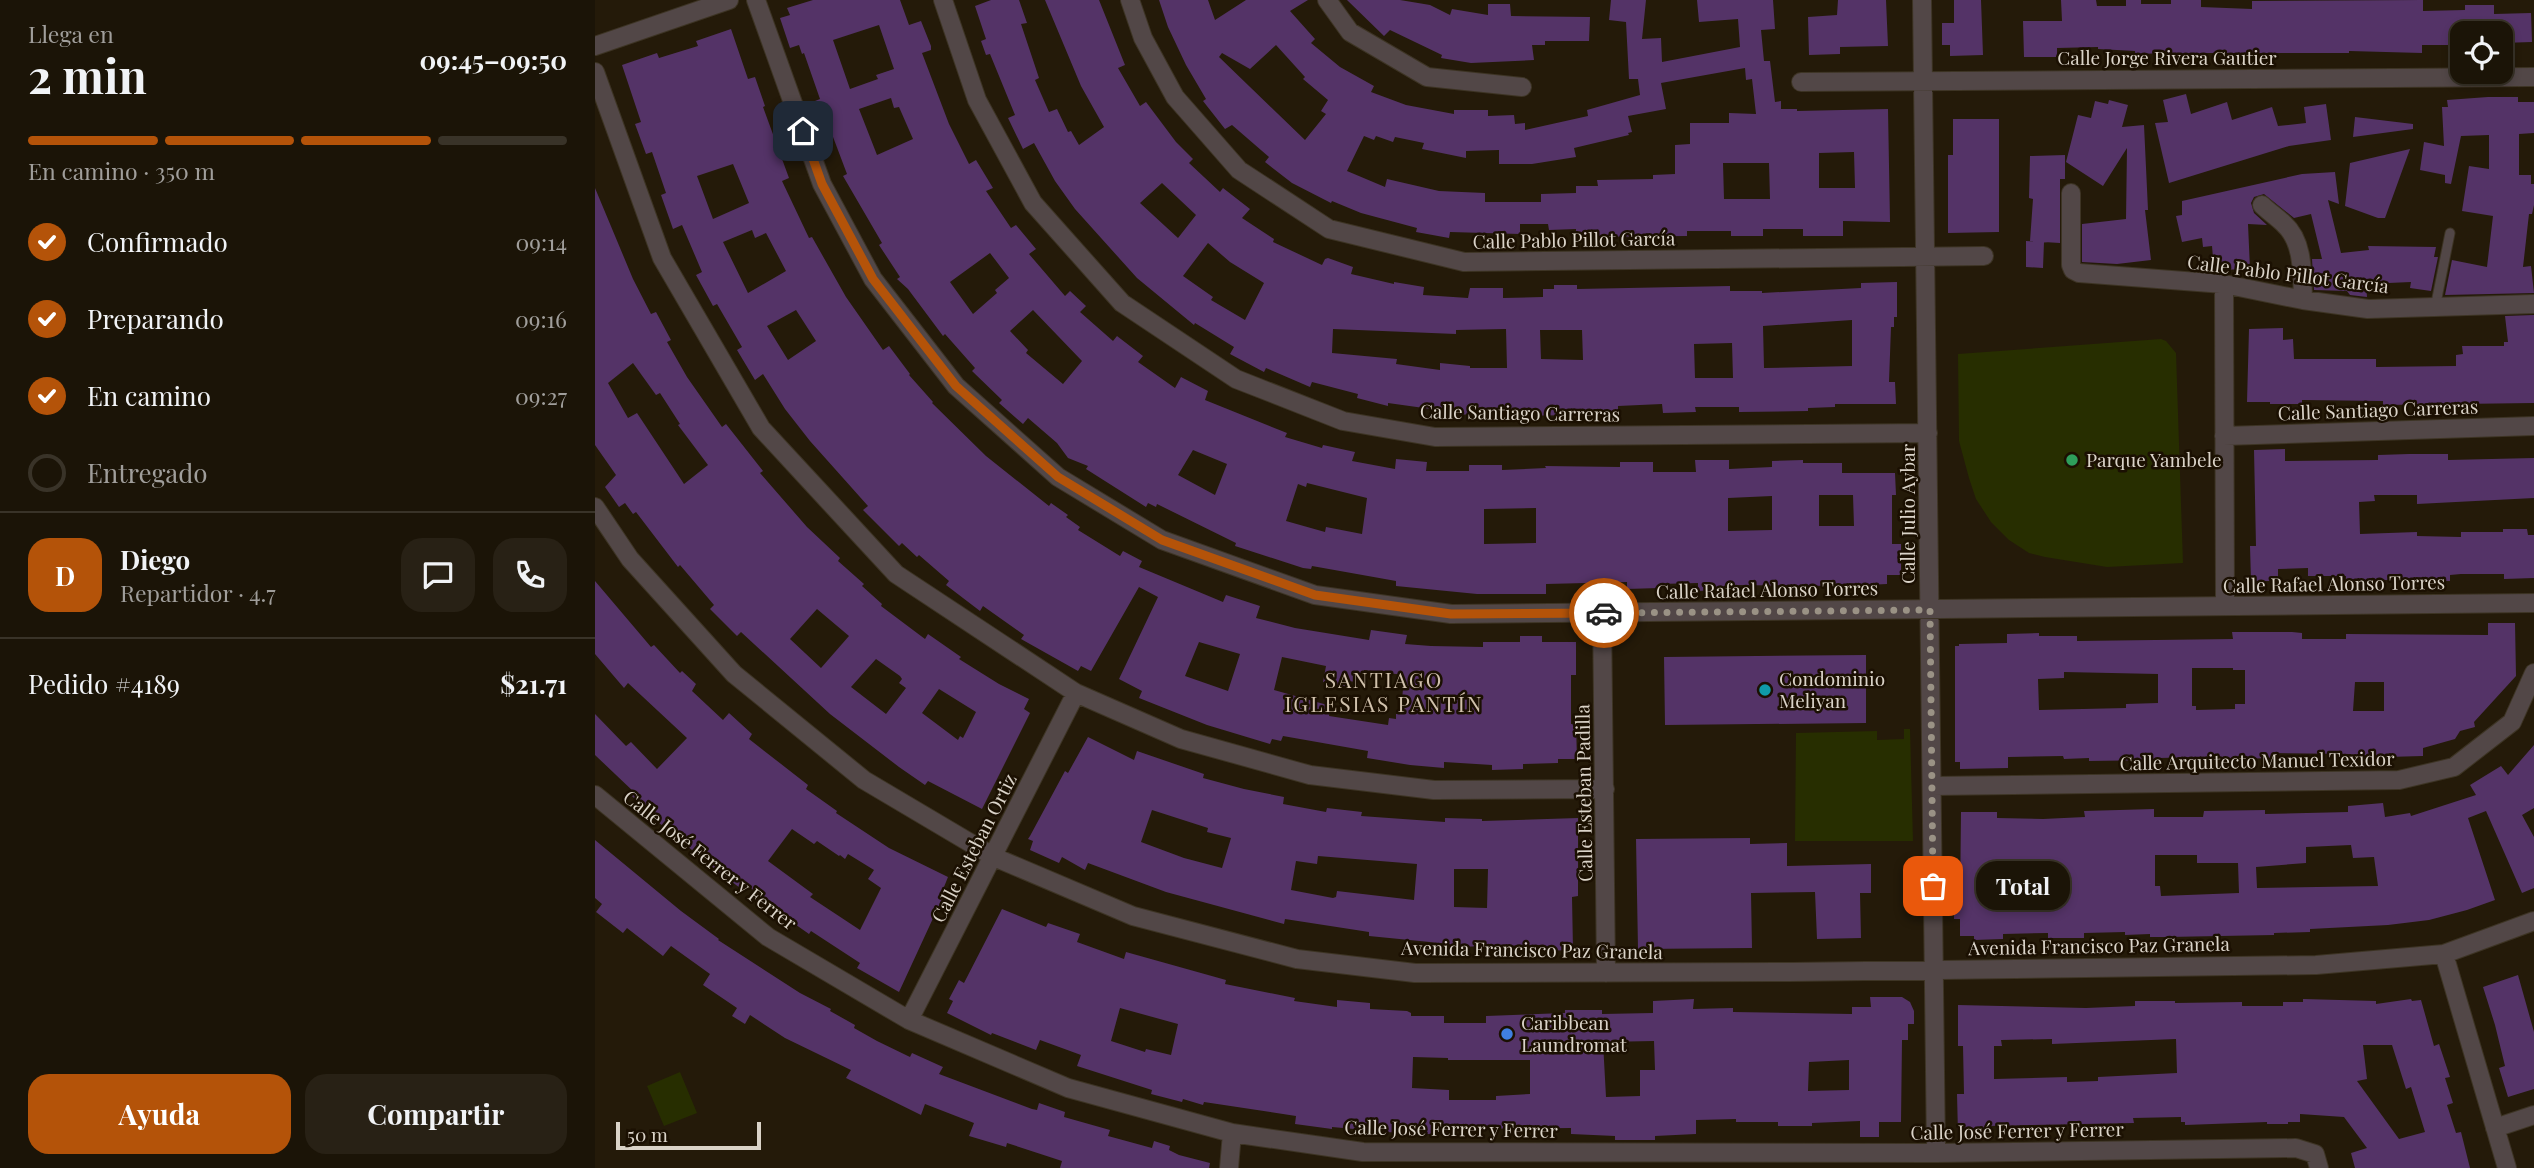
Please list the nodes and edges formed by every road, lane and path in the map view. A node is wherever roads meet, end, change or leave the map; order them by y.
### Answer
1 (729, 0) edge
2 (756, 0) edge
3 (943, 0) edge
4 (1130, 0) edge
5 (1327, 0) edge
6 (1922, 0) edge
7 (595, 46) edge
8 (595, 72) edge
9 (2534, 77) edge
10 (1923, 80) junction
11 (1801, 82) dead end
12 (1522, 87) dead end
13 (2071, 193) dead end
14 (2262, 205) dead end
15 (2450, 233) dead end
16 (1984, 256) dead end
17 (1926, 257) junction
18 (2224, 284) junction
19 (2303, 300) junction
20 (2534, 304) edge
21 (2435, 308) junction
22 (2534, 426) edge
23 (1928, 433) junction
24 (2224, 436) junction
25 (595, 507) edge
26 (2534, 603) edge
27 (2225, 606) junction
28 (1930, 610) junction
29 (1602, 613) junction
30 (2534, 673) edge
31 (1076, 693) junction
32 (1932, 786) junction
33 (1605, 789) junction
34 (595, 795) edge
35 (994, 858) junction
36 (2534, 921) edge
37 (2444, 954) junction
38 (1933, 969) junction
39 (1606, 973) junction
40 (909, 1020) junction
41 (2534, 1115) edge
42 (2495, 1128) junction
43 (1232, 1133) junction
44 (1936, 1153) junction
45 (2317, 1161) edge
46 (1229, 1168) edge
47 (2507, 1168) edge

1 - 7 street
2 - 29 street, Calle Rafael Alonso Torres
3 - 23 street, Calle Santiago Carreras
4 - 17 street, Calle Pablo Pillot García
5 - 12 street
6 - 10 street, Calle Julio Aybar
8 - 31 street
9 - 10 street, Calle Jorge Rivera Gautier
10 - 11 street, Calle Jorge Rivera Gautier
10 - 17 street, Calle Julio Aybar
13 - 18 street, Calle Pablo Pillot García
14 - 19 street
15 - 21 lane
16 - 17 street, Calle Pablo Pillot García
17 - 23 street, Calle Julio Aybar
18 - 19 street, Calle Pablo Pillot García
18 - 24 street
19 - 21 street, Calle Pablo Pillot García
20 - 21 street, Calle Pablo Pillot García
22 - 24 street, Calle Santiago Carreras
23 - 28 street, Calle Julio Aybar
24 - 27 street
25 - 35 street, Avenida Francisco Paz Granela
26 - 27 street, Calle Rafael Alonso Torres
27 - 28 street, Calle Rafael Alonso Torres
28 - 29 street, Calle Rafael Alonso Torres
28 - 32 street, Calle Julio Aybar
29 - 33 street, Calle Esteban Padilla
30 - 32 street, Calle Arquitecto Manuel Texidor
31 - 33 street
31 - 35 street, Calle Esteban Ortiz
32 - 38 street, Calle Julio Aybar
33 - 39 street, Calle Esteban Padilla
34 - 40 street, Calle José Ferrer y Ferrer
35 - 39 street, Avenida Francisco Paz Granela
35 - 40 street, Calle Esteban Ortiz
36 - 37 street, Avenida Francisco Paz Granela
37 - 38 street, Avenida Francisco Paz Granela
37 - 42 street
38 - 39 street, Avenida Francisco Paz Granela
38 - 44 street, Calle Julio Aybar
40 - 43 street, Calle José Ferrer y Ferrer
41 - 42 street
42 - 47 street
43 - 44 street, Calle José Ferrer y Ferrer
43 - 46 street
44 - 45 street, Calle José Ferrer y Ferrer

